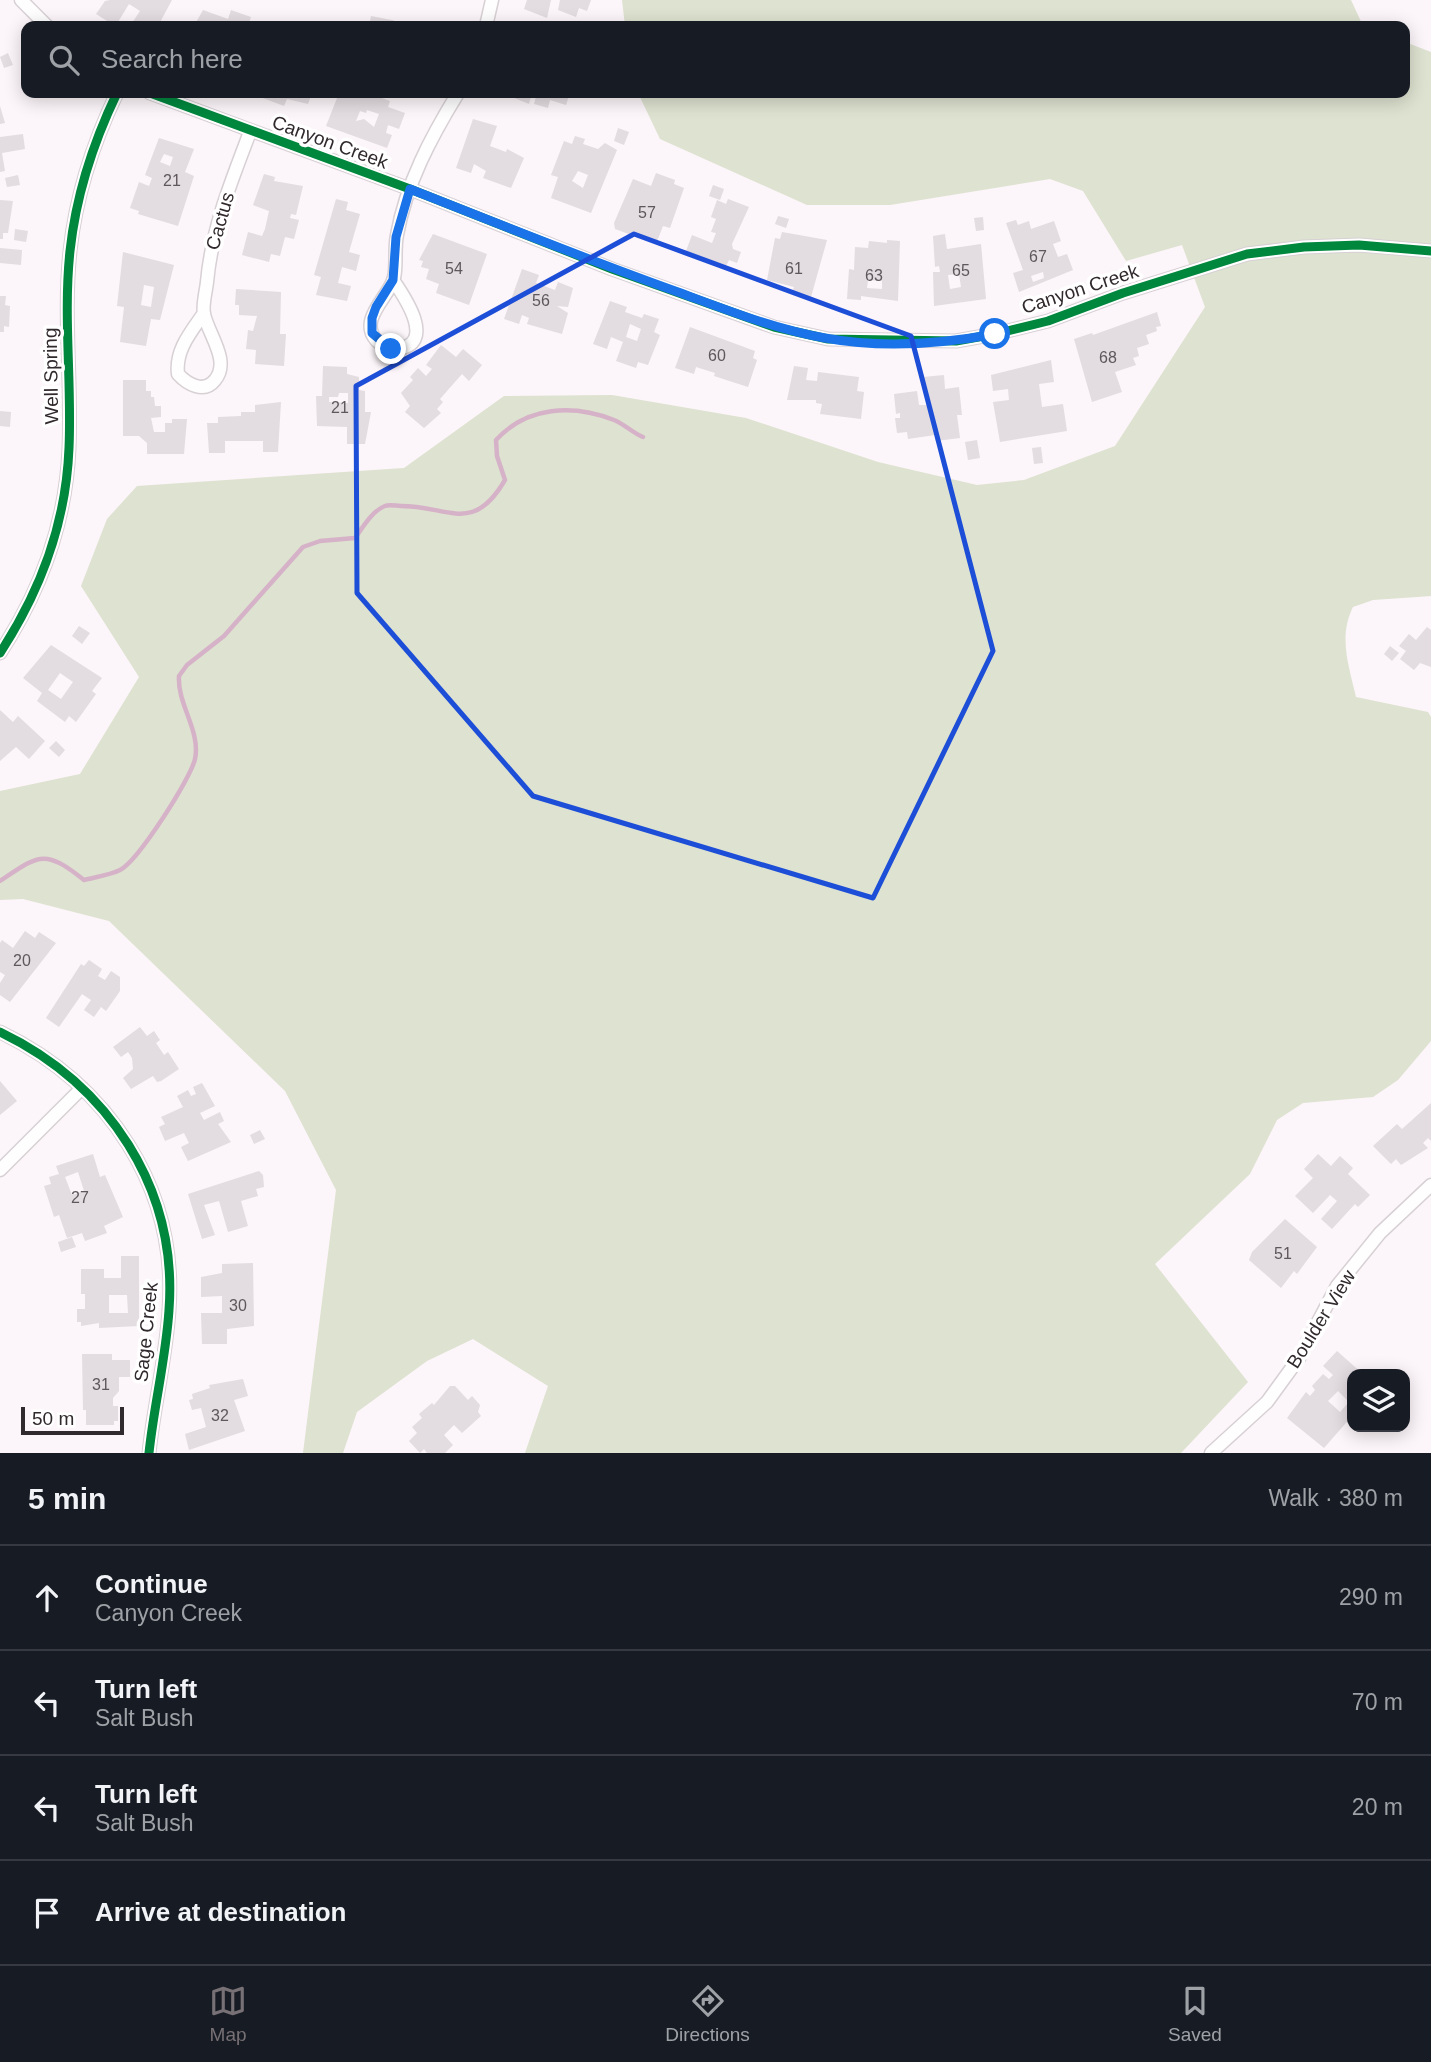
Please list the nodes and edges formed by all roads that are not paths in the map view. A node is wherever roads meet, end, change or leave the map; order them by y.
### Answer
1 (21, 0) edge
2 (492, 0) edge
3 (42, 21) edge
4 (487, 21) edge
5 (115, 98) edge
6 (163, 98) edge
7 (455, 98) edge
8 (250, 132) junction
9 (410, 189) junction
10 (1431, 251) edge
11 (393, 280) junction
12 (204, 313) junction
13 (0, 653) edge
14 (0, 1032) edge
15 (82, 1088) junction
16 (0, 1170) edge
17 (1431, 1185) edge
18 (149, 1453) edge
19 (1211, 1453) edge

1 - 3 street
2 - 4 street
5 - 13 street, Well Spring
6 - 8 street, Canyon Creek
7 - 9 street
8 - 9 street, Canyon Creek
8 - 12 street, Cactus
9 - 10 street, Canyon Creek
9 - 11 street
11 - 11 street
12 - 12 street, Cactus
14 - 15 street, Sage Creek
15 - 16 street
15 - 18 street, Sage Creek
17 - 19 street, Boulder View

